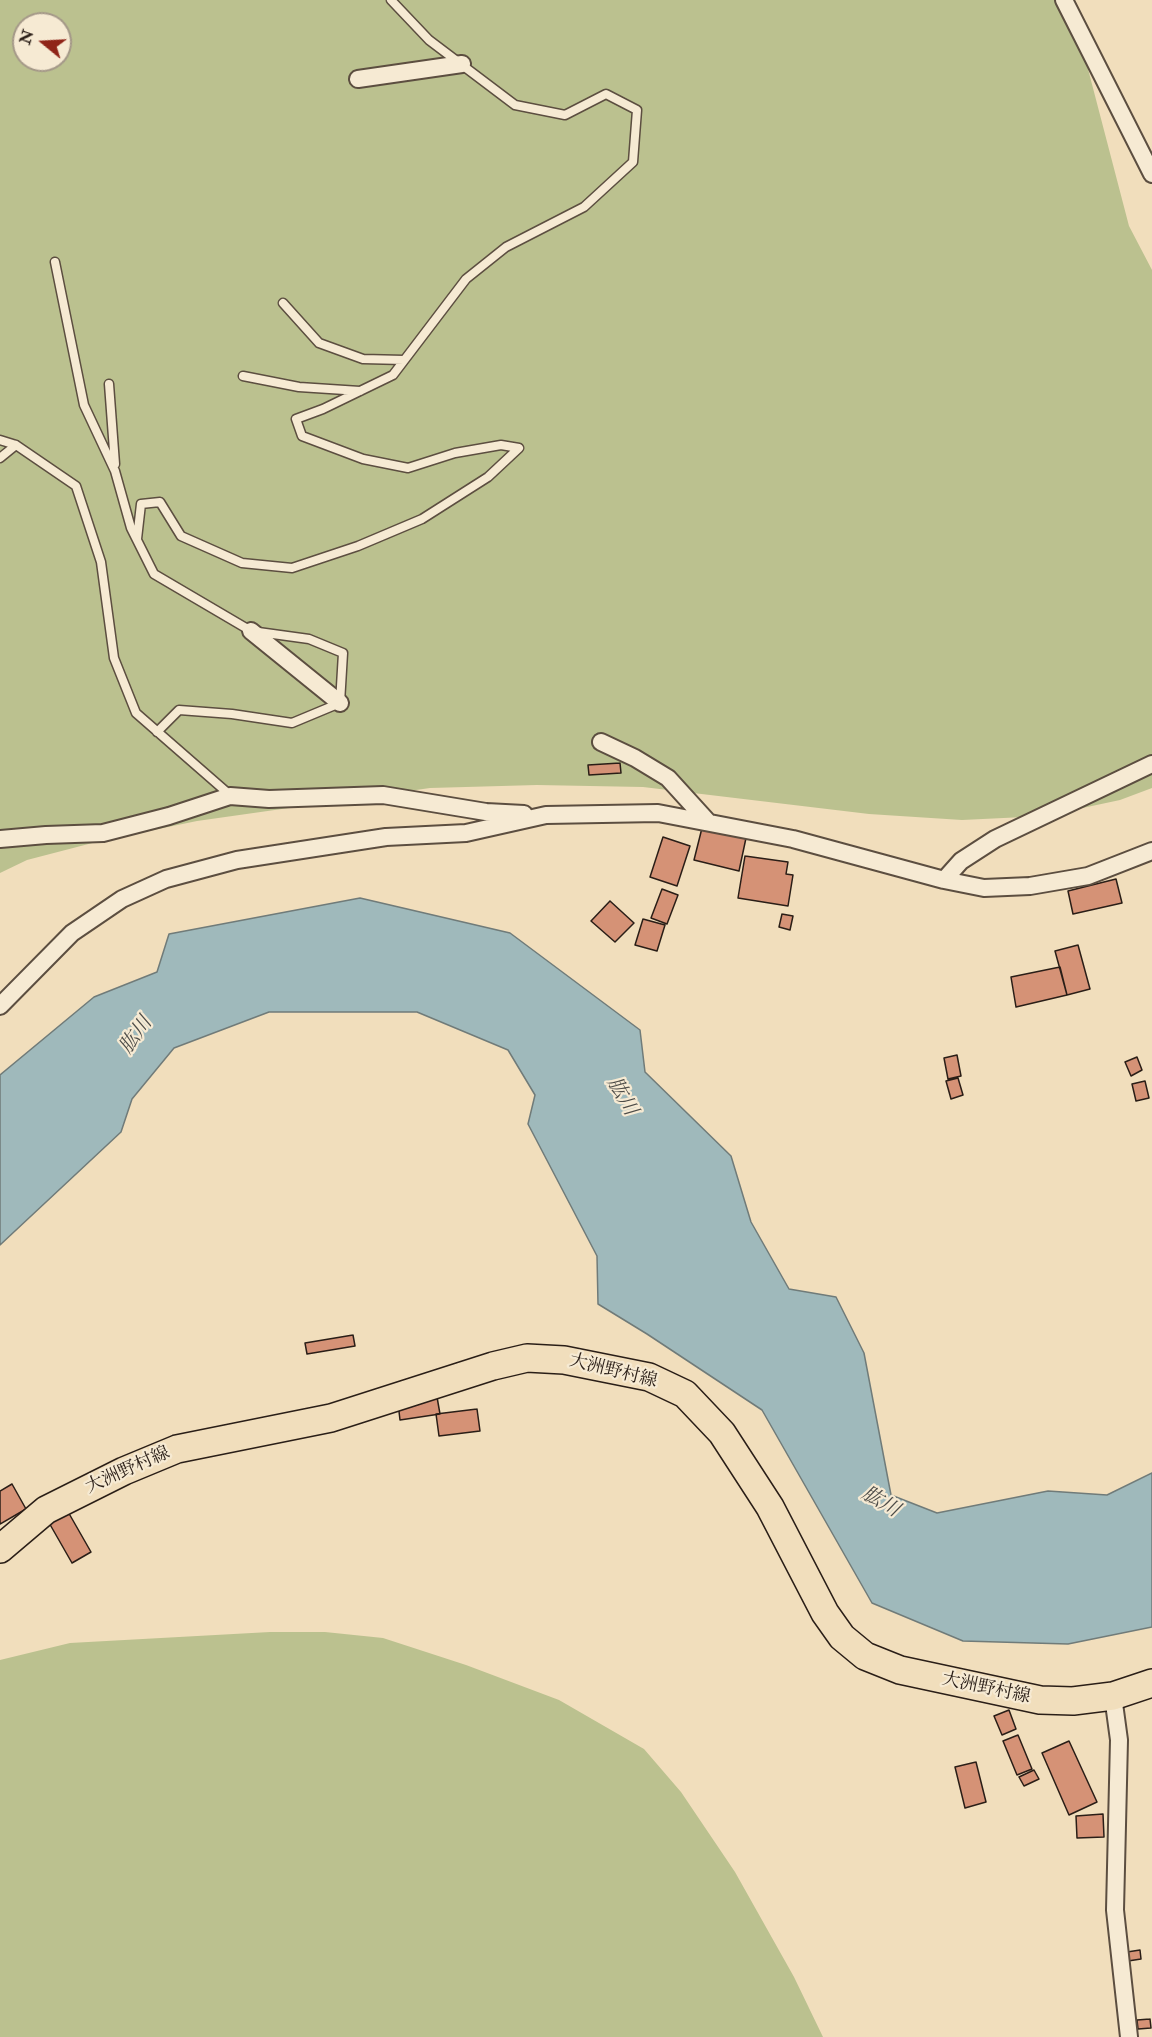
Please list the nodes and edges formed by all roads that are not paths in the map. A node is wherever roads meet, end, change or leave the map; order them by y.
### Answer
1 (391, 0) edge
2 (1064, 0) edge
3 (462, 64) junction
4 (358, 79) dead end
5 (1152, 174) edge
6 (55, 262) dead end
7 (283, 303) dead end
8 (404, 360) junction
9 (243, 376) dead end
10 (109, 384) dead end
11 (360, 391) junction
12 (0, 440) edge
13 (16, 445) junction
14 (0, 458) edge
15 (115, 471) junction
16 (137, 539) junction
17 (251, 631) junction
18 (340, 703) junction
19 (157, 732) junction
20 (601, 742) dead end
21 (1152, 764) edge
22 (230, 796) junction
23 (546, 815) junction
24 (708, 822) junction
25 (0, 839) edge
26 (1152, 851) edge
27 (944, 880) junction
28 (3, 1000) edge
29 (0, 1549) edge
30 (1152, 1683) edge
31 (1113, 1696) junction
32 (1129, 2037) edge

1 - 3 lane
2 - 5 street
3 - 4 street
3 - 8 lane
6 - 15 lane
7 - 8 lane
8 - 11 lane
9 - 11 lane
10 - 15 lane
11 - 16 lane
12 - 13 lane
13 - 14 lane
13 - 19 lane
15 - 16 lane
16 - 17 lane
17 - 18 street
17 - 18 lane
18 - 19 lane
19 - 22 lane
20 - 24 street
21 - 27 street
22 - 23 street
22 - 25 street
23 - 24 street
23 - 28 street
24 - 27 street
26 - 27 street
29 - 31 main road, 大洲野村線
30 - 31 main road, 大洲野村線
31 - 32 street

